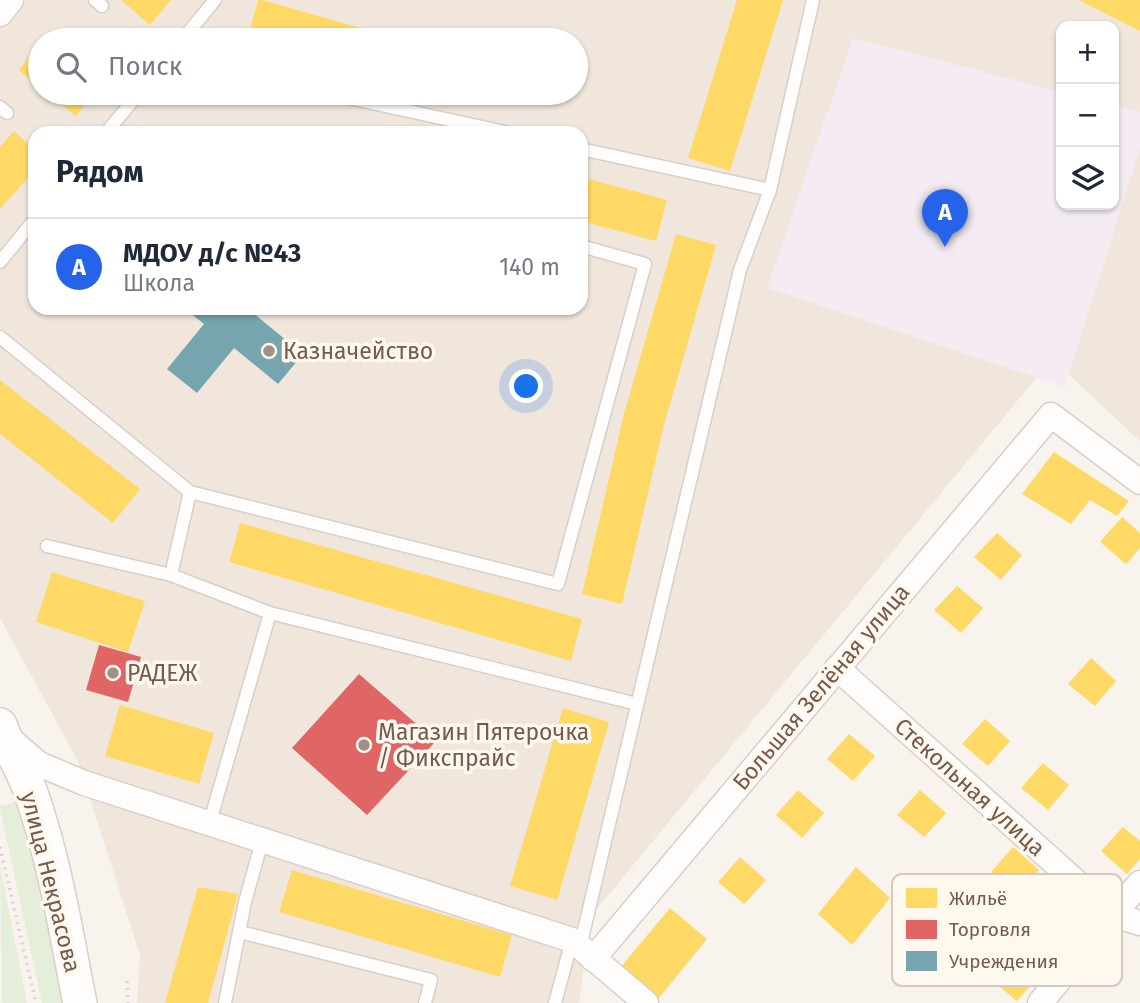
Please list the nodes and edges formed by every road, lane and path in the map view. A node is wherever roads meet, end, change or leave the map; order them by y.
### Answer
1 (11, 0) edge
2 (215, 0) edge
3 (813, 0) edge
4 (0, 14) edge
5 (192, 28) edge
6 (129, 105) edge
7 (374, 105) edge
8 (112, 126) edge
9 (457, 126) edge
10 (588, 151) edge
11 (770, 190) junction
12 (28, 228) edge
13 (588, 248) edge
14 (0, 262) edge
15 (0, 337) edge
16 (1140, 482) edge
17 (190, 492) junction
18 (47, 546) dead end
19 (171, 575) junction
20 (270, 613) junction
21 (837, 668) junction
22 (637, 704) junction
23 (1, 731) edge
24 (209, 825) junction
25 (262, 841) junction
26 (0, 847) edge
27 (1067, 874) edge
28 (1140, 883) edge
29 (1122, 904) edge
30 (1122, 918) edge
31 (1140, 923) edge
32 (240, 932) junction
33 (581, 949) junction
34 (127, 981) dead end
35 (1054, 986) edge
36 (36, 1003) edge
37 (80, 1003) edge
38 (128, 1003) edge
39 (225, 1003) edge
40 (425, 1003) edge
41 (555, 1003) edge
42 (646, 1003) edge
43 (1040, 1003) edge

1 - 4 street
2 - 5 lane
3 - 11 lane
6 - 8 lane
7 - 9 lane
10 - 11 lane
11 - 22 lane
12 - 14 lane
13 - 17 lane
15 - 17 lane
16 - 21 street, Большая Зелёная улица
17 - 19 lane
18 - 19 lane
19 - 20 lane
20 - 22 lane
20 - 24 lane
21 - 27 street, Стекольная улица
21 - 33 street, Большая Зелёная улица
22 - 33 lane
23 - 24 street
23 - 37 main road, улица Некрасова
24 - 25 street
25 - 32 lane
25 - 33 street
26 - 36 path
28 - 29 street
30 - 31 street, Стекольная улица
32 - 39 lane
32 - 40 lane
33 - 41 lane
33 - 42 street
34 - 38 path
35 - 43 street

